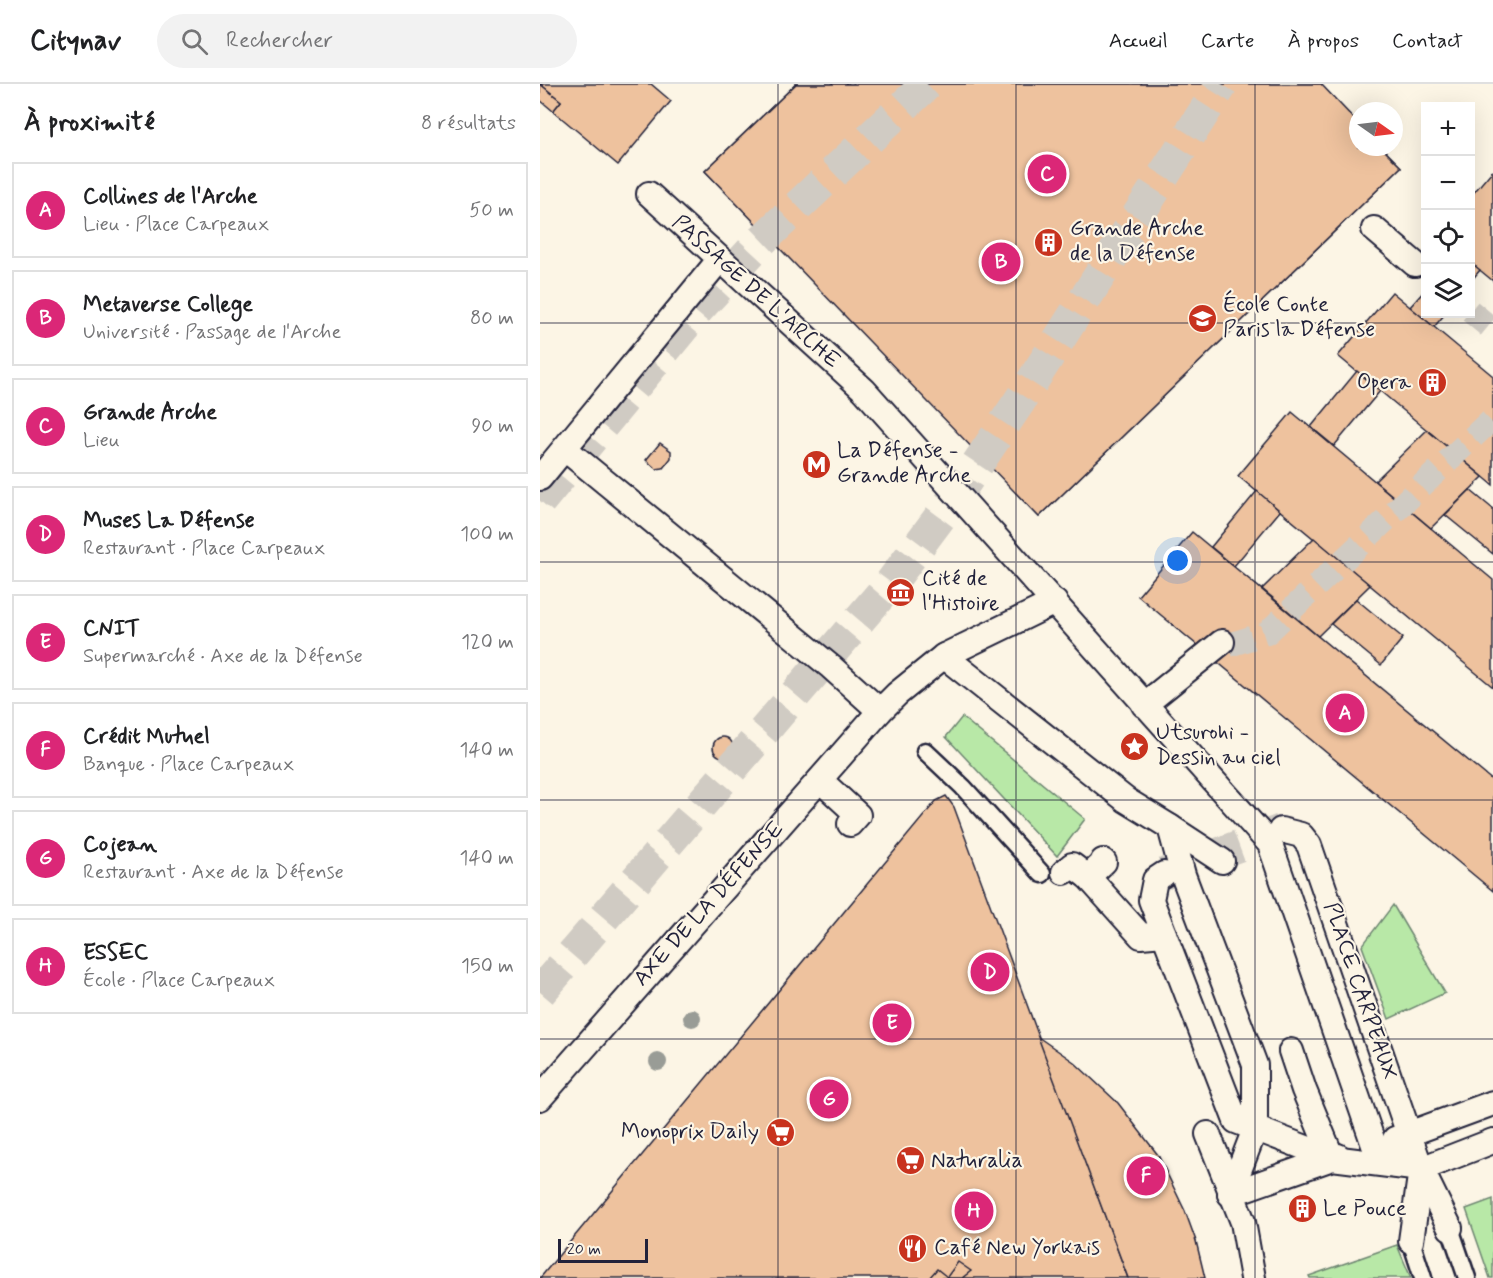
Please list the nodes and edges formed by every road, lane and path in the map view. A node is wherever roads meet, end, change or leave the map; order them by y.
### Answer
1 (649, 194) dead end
2 (1374, 229) dead end
3 (720, 259) junction
4 (1415, 264) dead end
5 (565, 449) junction
6 (540, 478) edge
7 (1055, 602) junction
8 (1222, 642) tunnel mouth
9 (944, 656) junction
10 (1144, 705) junction
11 (880, 711) junction
12 (925, 751) dead end
13 (820, 780) junction
14 (846, 813) dead end
15 (1170, 827) junction
16 (1276, 837) junction
17 (1222, 861) dead end
18 (1053, 873) joint
19 (1164, 874) tunnel mouth
20 (1156, 922) junction
21 (1291, 1051) dead end
22 (540, 1098) edge
23 (1493, 1103) edge
24 (1255, 1129) junction
25 (1208, 1134) dead end
26 (1409, 1134) junction
27 (1493, 1141) edge
28 (1374, 1145) junction
29 (1332, 1158) junction
30 (1421, 1169) junction
31 (1230, 1194) junction
32 (1450, 1228) joint
33 (1248, 1238) junction
34 (1411, 1241) joint
35 (1253, 1278) edge
36 (1263, 1278) edge
37 (1423, 1278) edge
38 (1467, 1278) edge

1 - 3 street, PASSAGE DE L'ARCHE
2 - 4 street
3 - 5 street
3 - 7 street, PASSAGE DE L'ARCHE
5 - 6 street
5 - 11 street
7 - 9 street, AXE DE LA DÉFENSE
7 - 10 street, PLACE CARPEAUX
8 - 10 street
9 - 11 street, AXE DE LA DÉFENSE
9 - 15 street
10 - 16 street, PLACE CARPEAUX
11 - 13 street, AXE DE LA DÉFENSE
12 - 18 lane
13 - 14 street
13 - 22 street, AXE DE LA DÉFENSE
15 - 17 street
15 - 24 street
16 - 26 street, PLACE CARPEAUX
16 - 28 street, PLACE CARPEAUX
18 - 20 street
19 - 20 street
20 - 24 street
21 - 29 street
23 - 26 street
24 - 29 street
24 - 31 street
25 - 31 street
26 - 28 street
26 - 30 street, PLACE CARPEAUX
27 - 30 street
28 - 29 street
28 - 30 street
29 - 30 street
29 - 31 street
30 - 32 street, PLACE CARPEAUX
30 - 34 street
31 - 33 street
32 - 38 lane
33 - 35 street
33 - 36 street
34 - 37 lane

